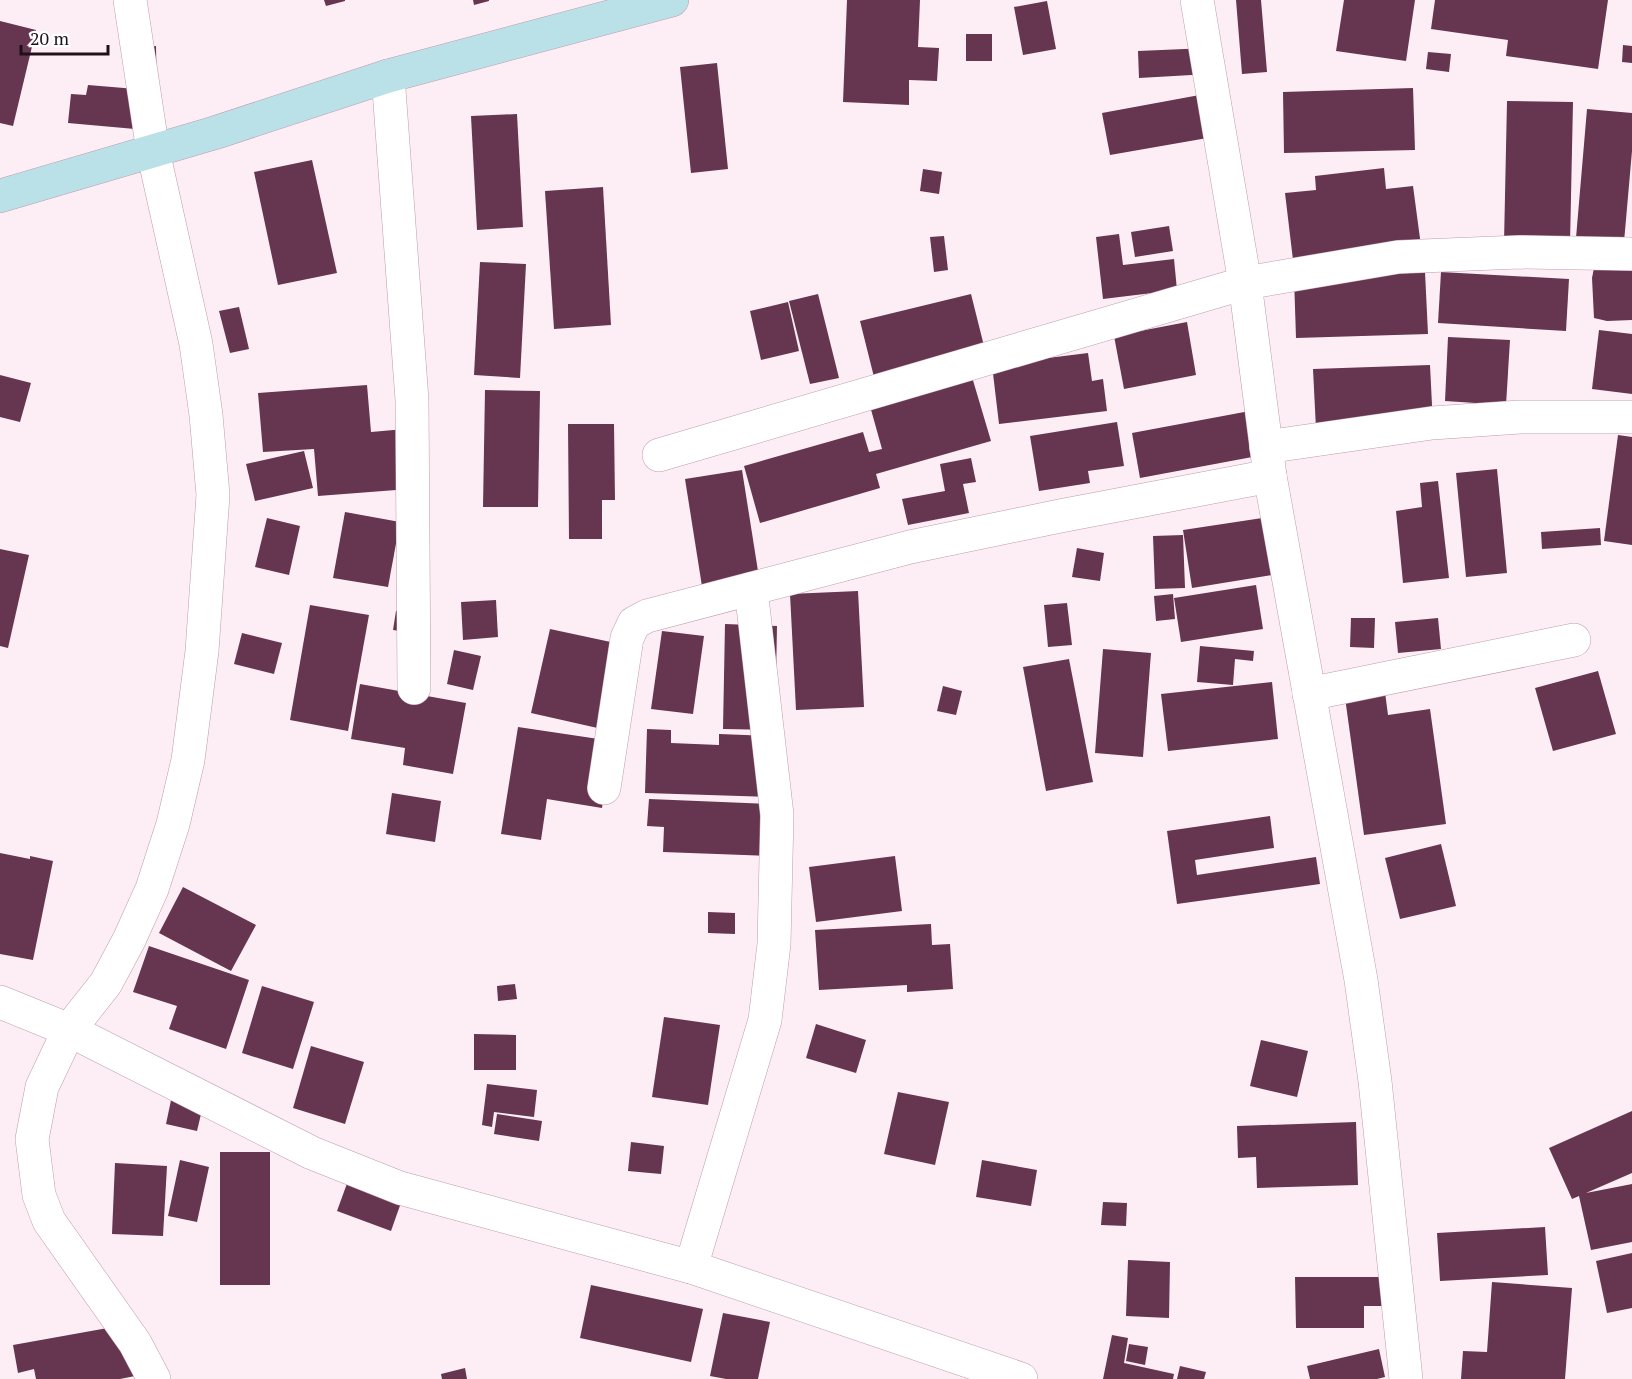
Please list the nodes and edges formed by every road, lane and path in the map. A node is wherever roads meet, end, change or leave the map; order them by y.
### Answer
1 (130, 0) edge
2 (672, 0) edge
3 (1197, 0) edge
4 (595, 10) edge
5 (388, 76) junction
6 (153, 151) junction
7 (0, 196) edge
8 (1632, 254) edge
9 (1245, 283) junction
10 (1632, 417) edge
11 (659, 455) dead end
12 (1268, 462) junction
13 (751, 589) junction
14 (1574, 640) dead end
15 (414, 688) dead end
16 (1309, 694) junction
17 (604, 788) dead end
18 (0, 1002) edge
19 (69, 1030) junction
20 (691, 1266) junction
21 (154, 1379) edge
22 (1021, 1379) edge
23 (1406, 1379) edge

1 - 6 street
2 - 4 street
3 - 9 street
4 - 5 street
5 - 6 street
5 - 15 street
6 - 7 street
6 - 19 street
8 - 9 street
9 - 11 street
9 - 12 street
10 - 12 street
12 - 13 street
12 - 16 street
13 - 17 street
13 - 20 street
14 - 16 street
16 - 23 street
18 - 19 street
19 - 20 street
19 - 21 street
20 - 22 street

